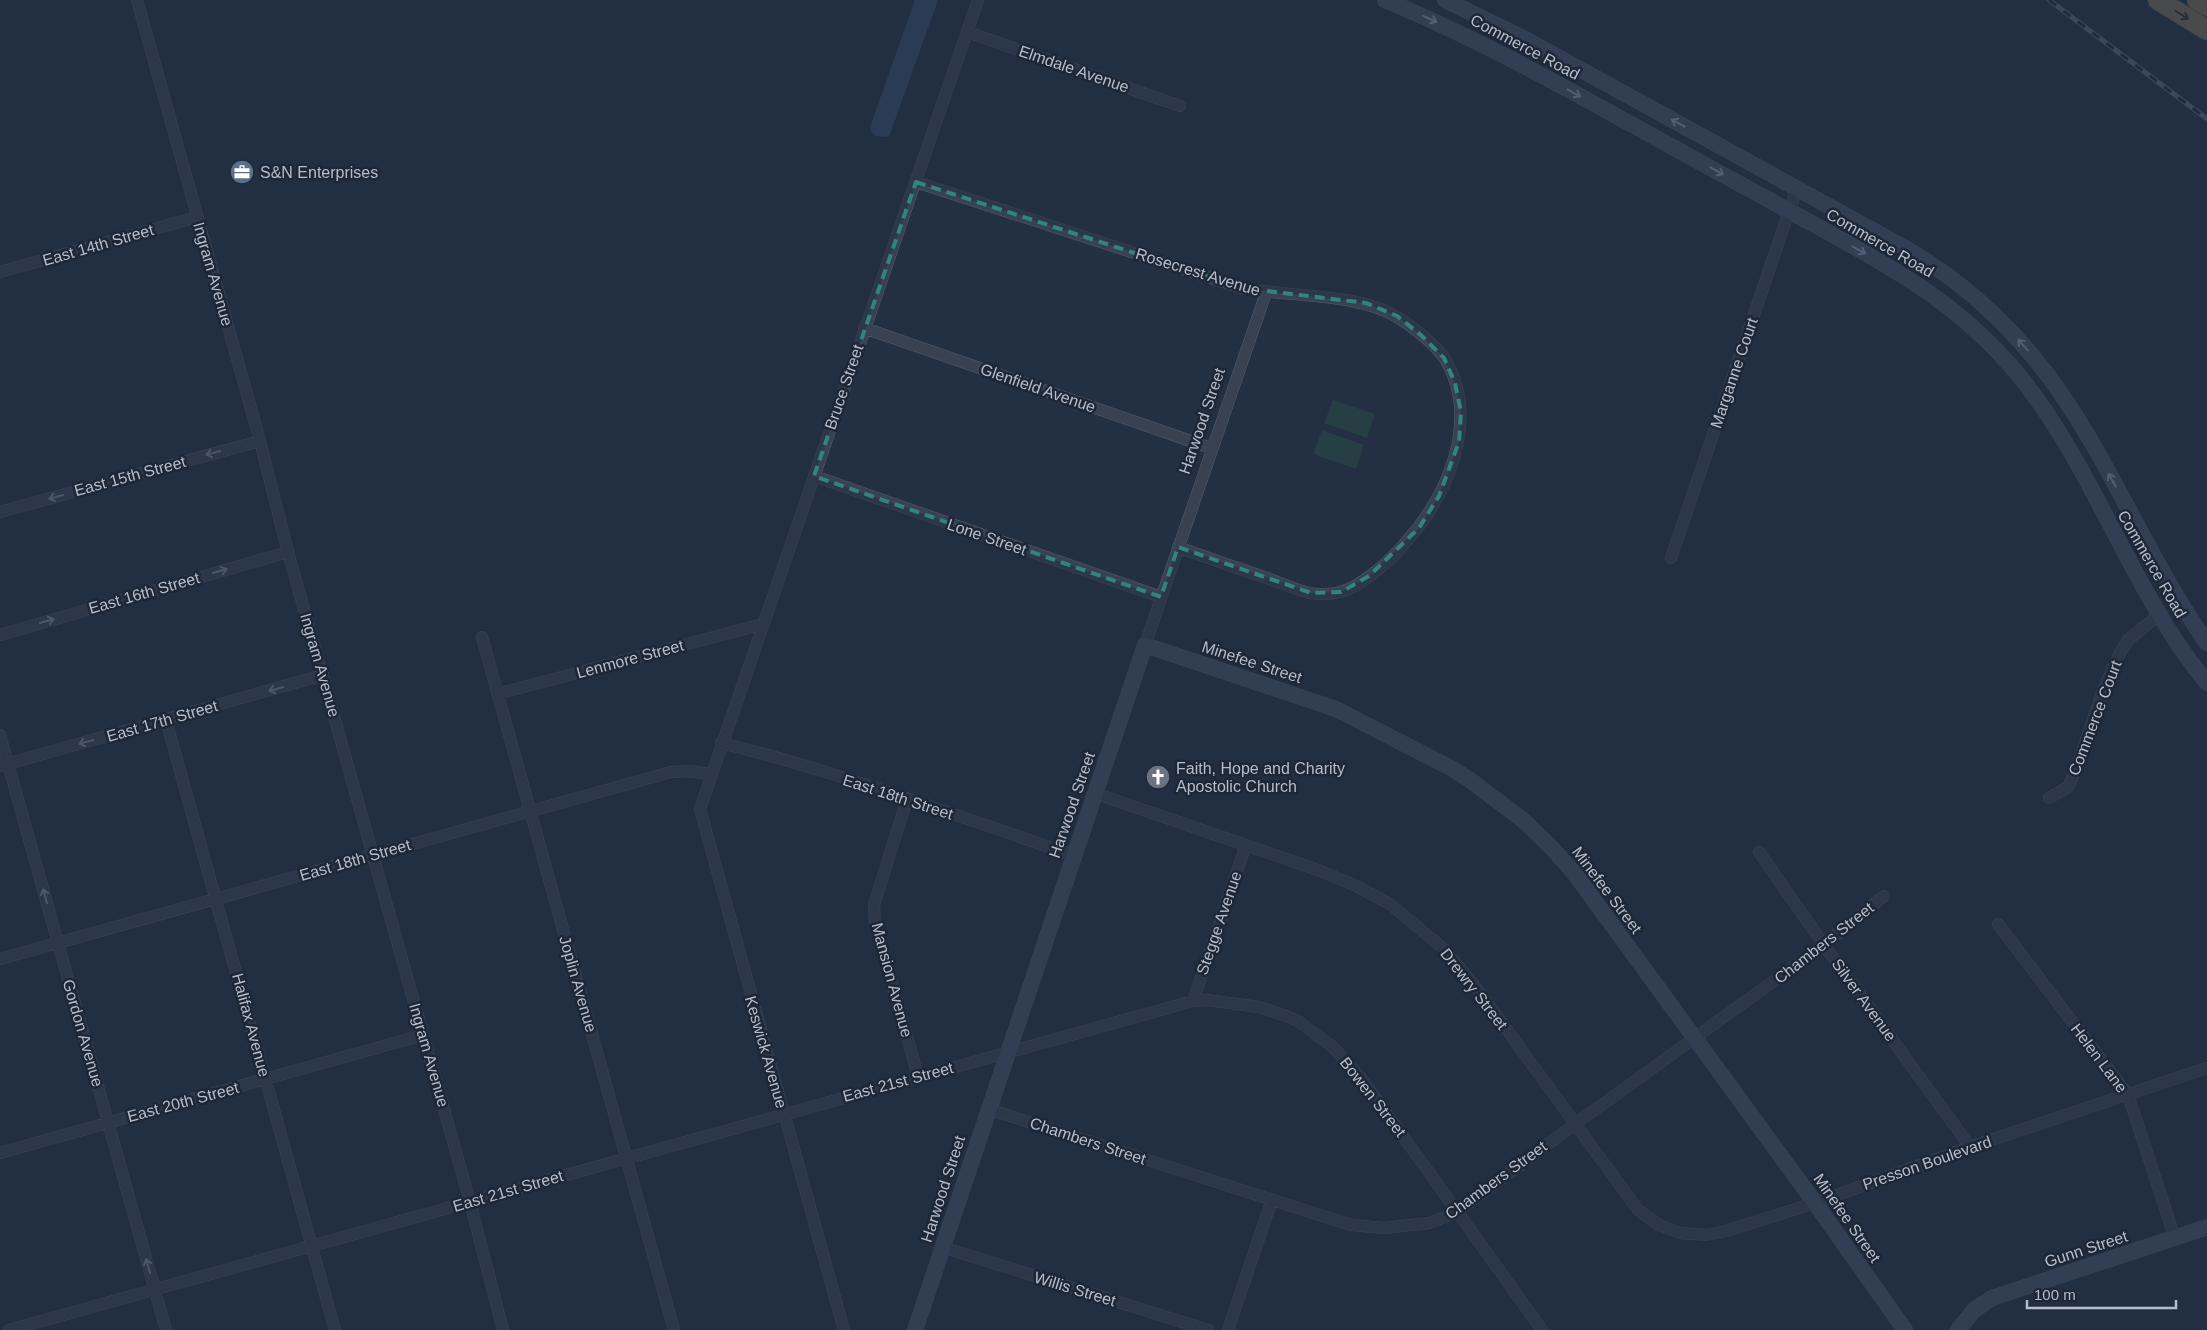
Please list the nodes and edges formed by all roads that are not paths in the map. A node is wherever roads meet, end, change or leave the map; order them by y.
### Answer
1 (137, 0) edge
2 (978, 0) edge
3 (1385, 0) edge
4 (1446, 0) edge
5 (2158, 0) edge
6 (2197, 0) edge
7 (2207, 6) edge
8 (2207, 30) edge
9 (967, 32) junction
10 (1180, 106) dead end
11 (916, 182) junction
12 (1797, 188) junction
13 (1789, 211) junction
14 (197, 217) junction
15 (0, 272) edge
16 (1266, 293) junction
17 (864, 328) junction
18 (260, 440) junction
19 (1211, 448) junction
20 (814, 476) junction
21 (0, 512) edge
22 (1178, 548) junction
23 (288, 552) junction
24 (1671, 558) dead end
25 (1161, 597) junction
26 (2160, 614) junction
27 (763, 624) junction
28 (0, 634) edge
29 (482, 637) dead end
30 (2207, 644) edge
31 (1145, 645) junction
32 (323, 675) junction
33 (2207, 683) edge
34 (497, 694) junction
35 (166, 720) junction
36 (0, 735) edge
37 (721, 743) junction
38 (4, 764) edge
39 (710, 774) junction
40 (1094, 793) junction
41 (2049, 798) dead end
42 (907, 799) junction
43 (530, 811) junction
44 (1246, 846) junction
45 (1759, 852) dead end
46 (373, 855) junction
47 (1073, 855) junction
48 (1884, 896) dead end
49 (216, 899) junction
50 (1998, 924) dead end
51 (58, 943) junction
52 (1824, 945) junction
53 (0, 959) edge
54 (1193, 1000) junction
55 (423, 1035) junction
56 (1695, 1039) junction
57 (1007, 1052) junction
58 (2207, 1068) edge
59 (918, 1076) junction
60 (266, 1079) junction
61 (2128, 1095) junction
62 (988, 1108) junction
63 (783, 1114) junction
64 (108, 1123) junction
65 (1575, 1124) junction
66 (1970, 1148) junction
67 (0, 1154) edge
68 (627, 1158) junction
69 (1272, 1200) junction
70 (470, 1202) junction
71 (1815, 1203) junction
72 (1458, 1211) junction
73 (1646, 1218) joint
74 (2207, 1227) edge
75 (2175, 1238) junction
76 (312, 1245) junction
77 (942, 1247) junction
78 (154, 1289) junction
79 (1902, 1329) edge
80 (9, 1330) edge
81 (166, 1330) edge
82 (335, 1330) edge
83 (503, 1330) edge
84 (674, 1330) edge
85 (844, 1330) edge
86 (915, 1330) edge
87 (1208, 1330) edge
88 (1228, 1330) edge
89 (1542, 1330) edge
90 (1958, 1330) edge

1 - 14 street, Ingram Avenue
2 - 9 street, Bruce Street
3 -> 13 main road, Commerce Road
12 -> 4 main road, Commerce Road
5 -> 8 highway
6 - 7 highway
9 - 10 street, Elmdale Avenue
9 - 11 street, Bruce Street
11 - 16 street, Rosecrest Avenue
11 - 17 street, Bruce Street
12 - 13 street, Marganne Court
30 -> 12 main road, Commerce Road
13 - 24 street, Marganne Court
13 -> 26 main road, Commerce Road
14 - 15 street, East 14th Street
14 - 18 street, Ingram Avenue
16 - 19 street, Harwood Street
16 - 22 street, Rosecrest Avenue
17 - 19 street, Glenfield Avenue
17 - 20 street, Bruce Street
18 -> 21 street, East 15th Street
18 - 23 street, Ingram Avenue
19 - 22 street, Harwood Street
20 - 25 street, Lone Street
20 - 27 street, Bruce Street
22 - 25 street, Harwood Street
28 -> 23 street, East 16th Street
23 - 32 street, Ingram Avenue
25 - 31 street, Harwood Street
26 - 33 main road, Commerce Road
26 - 41 street, Commerce Court
27 - 34 street, Lenmore Street
27 - 37 street, Bruce Street
29 - 34 street, Joplin Avenue
31 - 40 main road, Harwood Street
31 - 56 main road, Minefee Street
32 -> 35 street, East 17th Street
32 - 46 street, Ingram Avenue
34 - 43 street, Joplin Avenue
35 -> 38 street, East 17th Street
35 - 49 street, Halifax Avenue
36 - 38 street, Gordon Avenue
37 - 39 street, Bruce Street
37 - 42 street, East 18th Street
51 -> 38 street, Gordon Avenue
39 - 43 street, East 18th Street
39 - 63 street, Keswick Avenue
40 - 44 street, Drewry Street
40 - 47 main road, Harwood Street
42 - 47 street, East 18th Street
42 - 59 street, Mansion Avenue
43 - 46 street, East 18th Street
43 - 68 street, Joplin Avenue
44 - 54 street, Stegge Avenue
44 - 65 street, Drewry Street
45 - 52 street, Silver Avenue
46 - 49 street, East 18th Street
46 - 55 street, Ingram Avenue
47 - 57 main road, Harwood Street
48 - 52 street, Chambers Street
49 - 51 street, East 18th Street
49 - 60 street, Halifax Avenue
50 - 61 street, Helen Lane
51 - 53 street, East 18th Street
51 - 64 street, Gordon Avenue
52 - 56 street, Chambers Street
52 - 66 street, Silver Avenue
54 - 57 street, Bowen Street
54 - 72 street, Bowen Street
55 - 60 street, East 20th Street
55 - 70 street, Ingram Avenue
56 - 65 street, Chambers Street
56 - 71 main road, Minefee Street
57 - 59 street, East 21st Street
57 - 62 main road, Harwood Street
58 - 61 street, Presson Boulevard
59 - 63 street, East 21st Street
60 - 64 street, East 20th Street
60 - 76 street, Halifax Avenue
61 - 66 street, Presson Boulevard
61 - 75 street, Helen Lane
62 - 69 street, Chambers Street
62 - 77 main road, Harwood Street
63 - 68 street, East 21st Street
63 - 85 street, Keswick Avenue
64 - 67 street, East 20th Street
78 -> 64 street, Gordon Avenue
65 - 72 street, Chambers Street
65 - 73 street, Drewry Street
66 - 71 street, Presson Boulevard
68 - 70 street, East 21st Street
68 - 84 street, Joplin Avenue
69 - 72 street, Chambers Street
69 - 88 street
70 - 76 street, East 21st Street
70 - 83 street, Ingram Avenue
71 - 73 street, Presson Boulevard
71 - 79 main road, Minefee Street
72 - 89 street, Bowen Street
74 - 75 main road, Gunn Street
75 - 90 main road, Gunn Street
76 - 78 street, East 21st Street
76 - 82 street, Halifax Avenue
77 - 86 main road, Harwood Street
77 - 87 street, Willis Street
78 - 80 street, East 21st Street
78 - 81 street, Gordon Avenue

